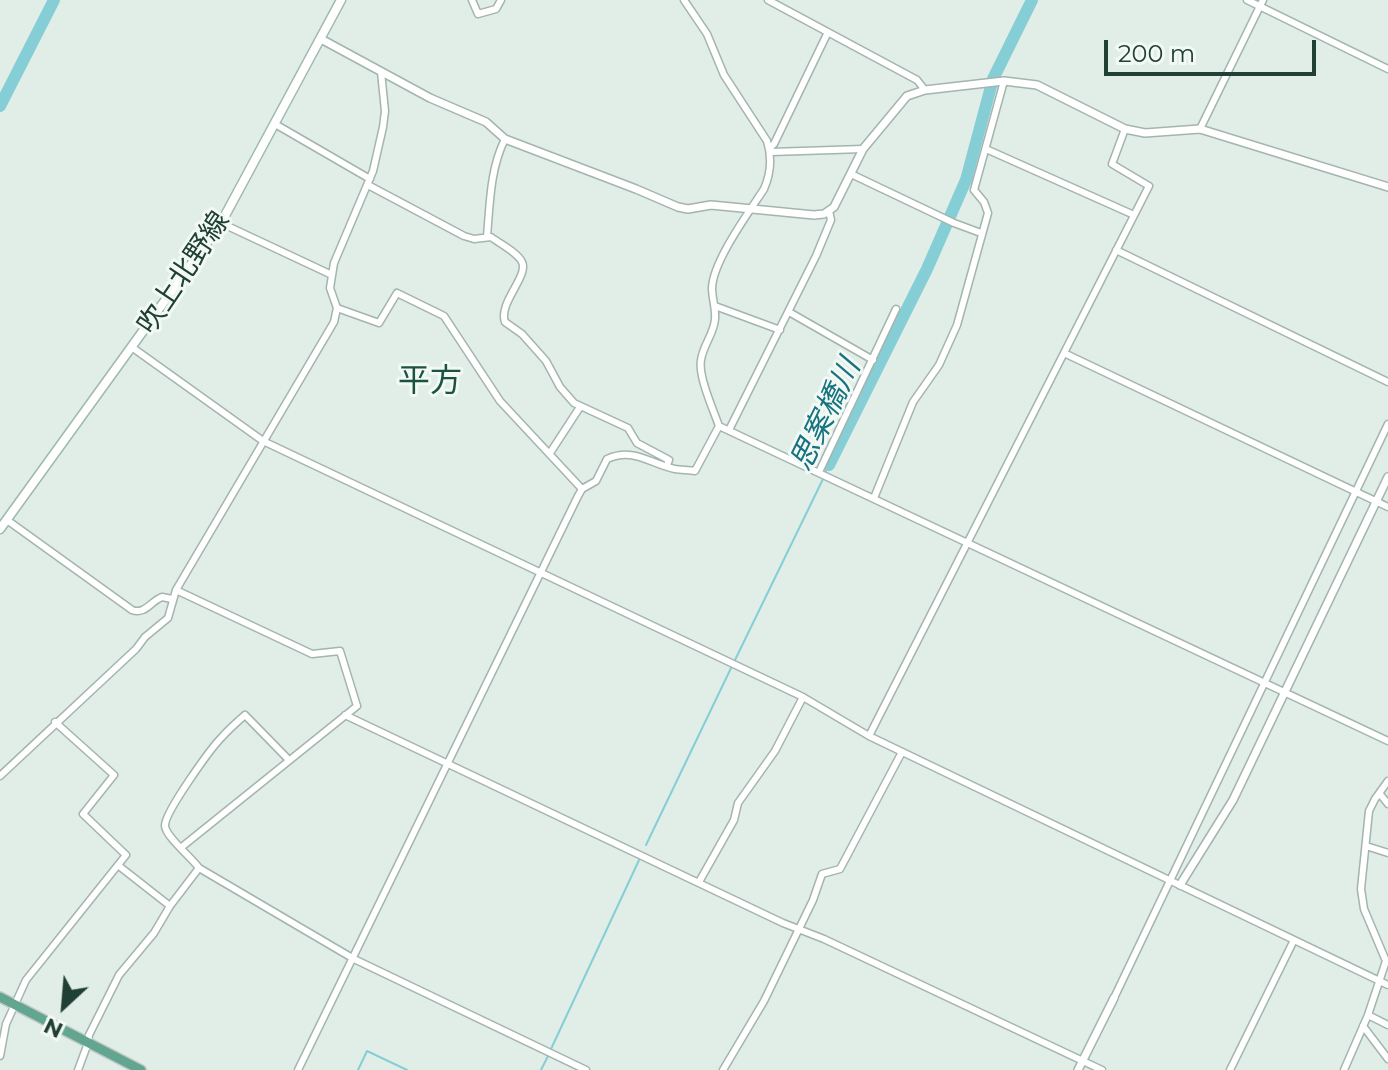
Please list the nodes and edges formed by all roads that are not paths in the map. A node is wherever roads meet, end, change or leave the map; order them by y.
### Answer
1 (341, 0) edge
2 (472, 0) edge
3 (501, 0) edge
4 (684, 0) edge
5 (768, 0) edge
6 (1247, 0) edge
7 (1262, 3) edge
8 (828, 32) junction
9 (321, 39) junction
10 (1388, 69) edge
11 (381, 72) junction
12 (1004, 81) junction
13 (925, 90) junction
14 (275, 124) junction
15 (1125, 129) junction
16 (1200, 129) junction
17 (505, 139) junction
18 (863, 149) junction
19 (986, 149) junction
20 (770, 150) junction
21 (851, 174) junction
22 (369, 182) junction
23 (1388, 187) edge
24 (751, 209) junction
25 (829, 211) junction
26 (1134, 215) junction
27 (221, 223) junction
28 (981, 233) junction
29 (487, 236) junction
30 (1116, 250) junction
31 (332, 275) junction
32 (715, 306) junction
33 (337, 308) junction
34 (896, 309) dead end
35 (789, 312) junction
36 (780, 330) junction
37 (133, 348) junction
38 (1064, 353) junction
39 (873, 360) junction
40 (1388, 382) edge
41 (580, 407) junction
42 (1388, 424) edge
43 (719, 426) junction
44 (729, 430) junction
45 (263, 441) junction
46 (550, 453) junction
47 (667, 465) junction
48 (823, 474) junction
49 (1388, 477) edge
50 (582, 489) junction
51 (1356, 492) junction
52 (874, 498) junction
53 (1376, 501) junction
54 (1388, 507) edge
55 (7, 520) junction
56 (0, 529) edge
57 (968, 543) junction
58 (541, 572) junction
59 (176, 590) junction
60 (172, 599) junction
61 (1264, 684) junction
62 (1284, 693) junction
63 (803, 697) junction
64 (345, 715) junction
65 (55, 722) junction
66 (869, 736) junction
67 (1388, 741) edge
68 (902, 752) junction
69 (288, 759) junction
70 (446, 763) junction
71 (0, 776) edge
72 (1388, 781) edge
73 (1380, 794) junction
74 (1388, 804) edge
75 (183, 846) junction
76 (1366, 846) junction
77 (1388, 853) edge
78 (119, 866) junction
79 (199, 868) junction
80 (1170, 880) junction
81 (699, 882) junction
82 (1180, 885) junction
83 (170, 906) junction
84 (797, 929) junction
85 (1294, 940) junction
86 (1386, 949) edge
87 (354, 959) junction
88 (1384, 983) edge
89 (0, 997) edge
90 (1114, 998) joint
91 (13, 1004) junction
92 (1368, 1015) junction
93 (3, 1022) edge
94 (1388, 1025) edge
95 (1363, 1026) junction
96 (88, 1043) junction
97 (0, 1056) edge
98 (1388, 1059) edge
99 (1082, 1061) junction
100 (78, 1070) edge
101 (141, 1070) edge
102 (298, 1070) edge
103 (586, 1070) edge
104 (723, 1070) edge
105 (1078, 1070) edge
106 (1102, 1070) edge
107 (1230, 1070) edge
108 (1344, 1070) edge

1 - 9 main road, 吹上北野線
2 - 3 street
4 - 20 street
5 - 8 street
6 - 7 street
7 - 10 street
7 - 16 street
8 - 13 street
8 - 20 street
9 - 11 street
9 - 14 main road, 吹上北野線
11 - 17 street
11 - 22 street
12 - 13 street
12 - 15 street
12 - 19 street
13 - 18 street
14 - 22 street
14 - 27 main road, 吹上北野線
15 - 16 street
15 - 26 street
16 - 23 street
17 - 24 street
17 - 29 street
18 - 20 street
18 - 21 street
19 - 26 street
19 - 28 street
20 - 24 street
21 - 25 street
21 - 28 street
22 - 29 street
22 - 31 street
24 - 25 street
24 - 32 street
25 - 35 street
26 - 30 street
27 - 31 street
27 - 37 main road, 吹上北野線
28 - 52 street
29 - 41 street
30 - 38 street
30 - 40 street
31 - 33 street
32 - 36 street
32 - 43 street
33 - 45 street
33 - 46 street
34 - 39 street
35 - 36 street
35 - 39 street
36 - 44 street
37 - 45 street
37 - 55 main road, 吹上北野線
38 - 51 street
38 - 57 street
39 - 48 street
41 - 46 street
41 - 47 street
42 - 51 street
43 - 44 street
43 - 47 street
44 - 48 street
45 - 58 street
45 - 59 street
46 - 50 street
47 - 50 street
48 - 52 street
49 - 53 street
50 - 58 street
51 - 53 street
51 - 61 street
52 - 57 street
53 - 54 street
53 - 62 street
55 - 56 main road, 吹上北野線
55 - 60 street
57 - 61 street
57 - 66 street
58 - 63 street
58 - 70 street
59 - 60 street
59 - 64 street
60 - 65 street
61 - 62 street
61 - 80 street
62 - 67 street
62 - 82 street
63 - 66 street
63 - 81 street
64 - 69 street
64 - 70 street
65 - 71 street
65 - 78 street
66 - 68 street
68 - 80 street
68 - 84 street
69 - 75 street
69 - 75 street
70 - 81 street
70 - 87 street
72 - 73 street
73 - 74 street
73 - 76 street
75 - 79 street
76 - 77 street
76 - 86 street
78 - 83 street
78 - 91 street
79 - 83 street
79 - 87 street
80 - 82 street
80 - 90 street
81 - 84 street
82 - 85 street
83 - 96 street
84 - 99 street
84 - 104 street
85 - 88 street
85 - 107 street
86 - 88 street
87 - 102 street
87 - 103 street
88 - 92 street
89 - 91 main road
90 - 99 street
91 - 93 street
91 - 96 main road
92 - 94 street
92 - 95 street
93 - 97 street
95 - 98 street
95 - 108 street
96 - 100 street
96 - 101 main road
99 - 105 street
99 - 106 street

